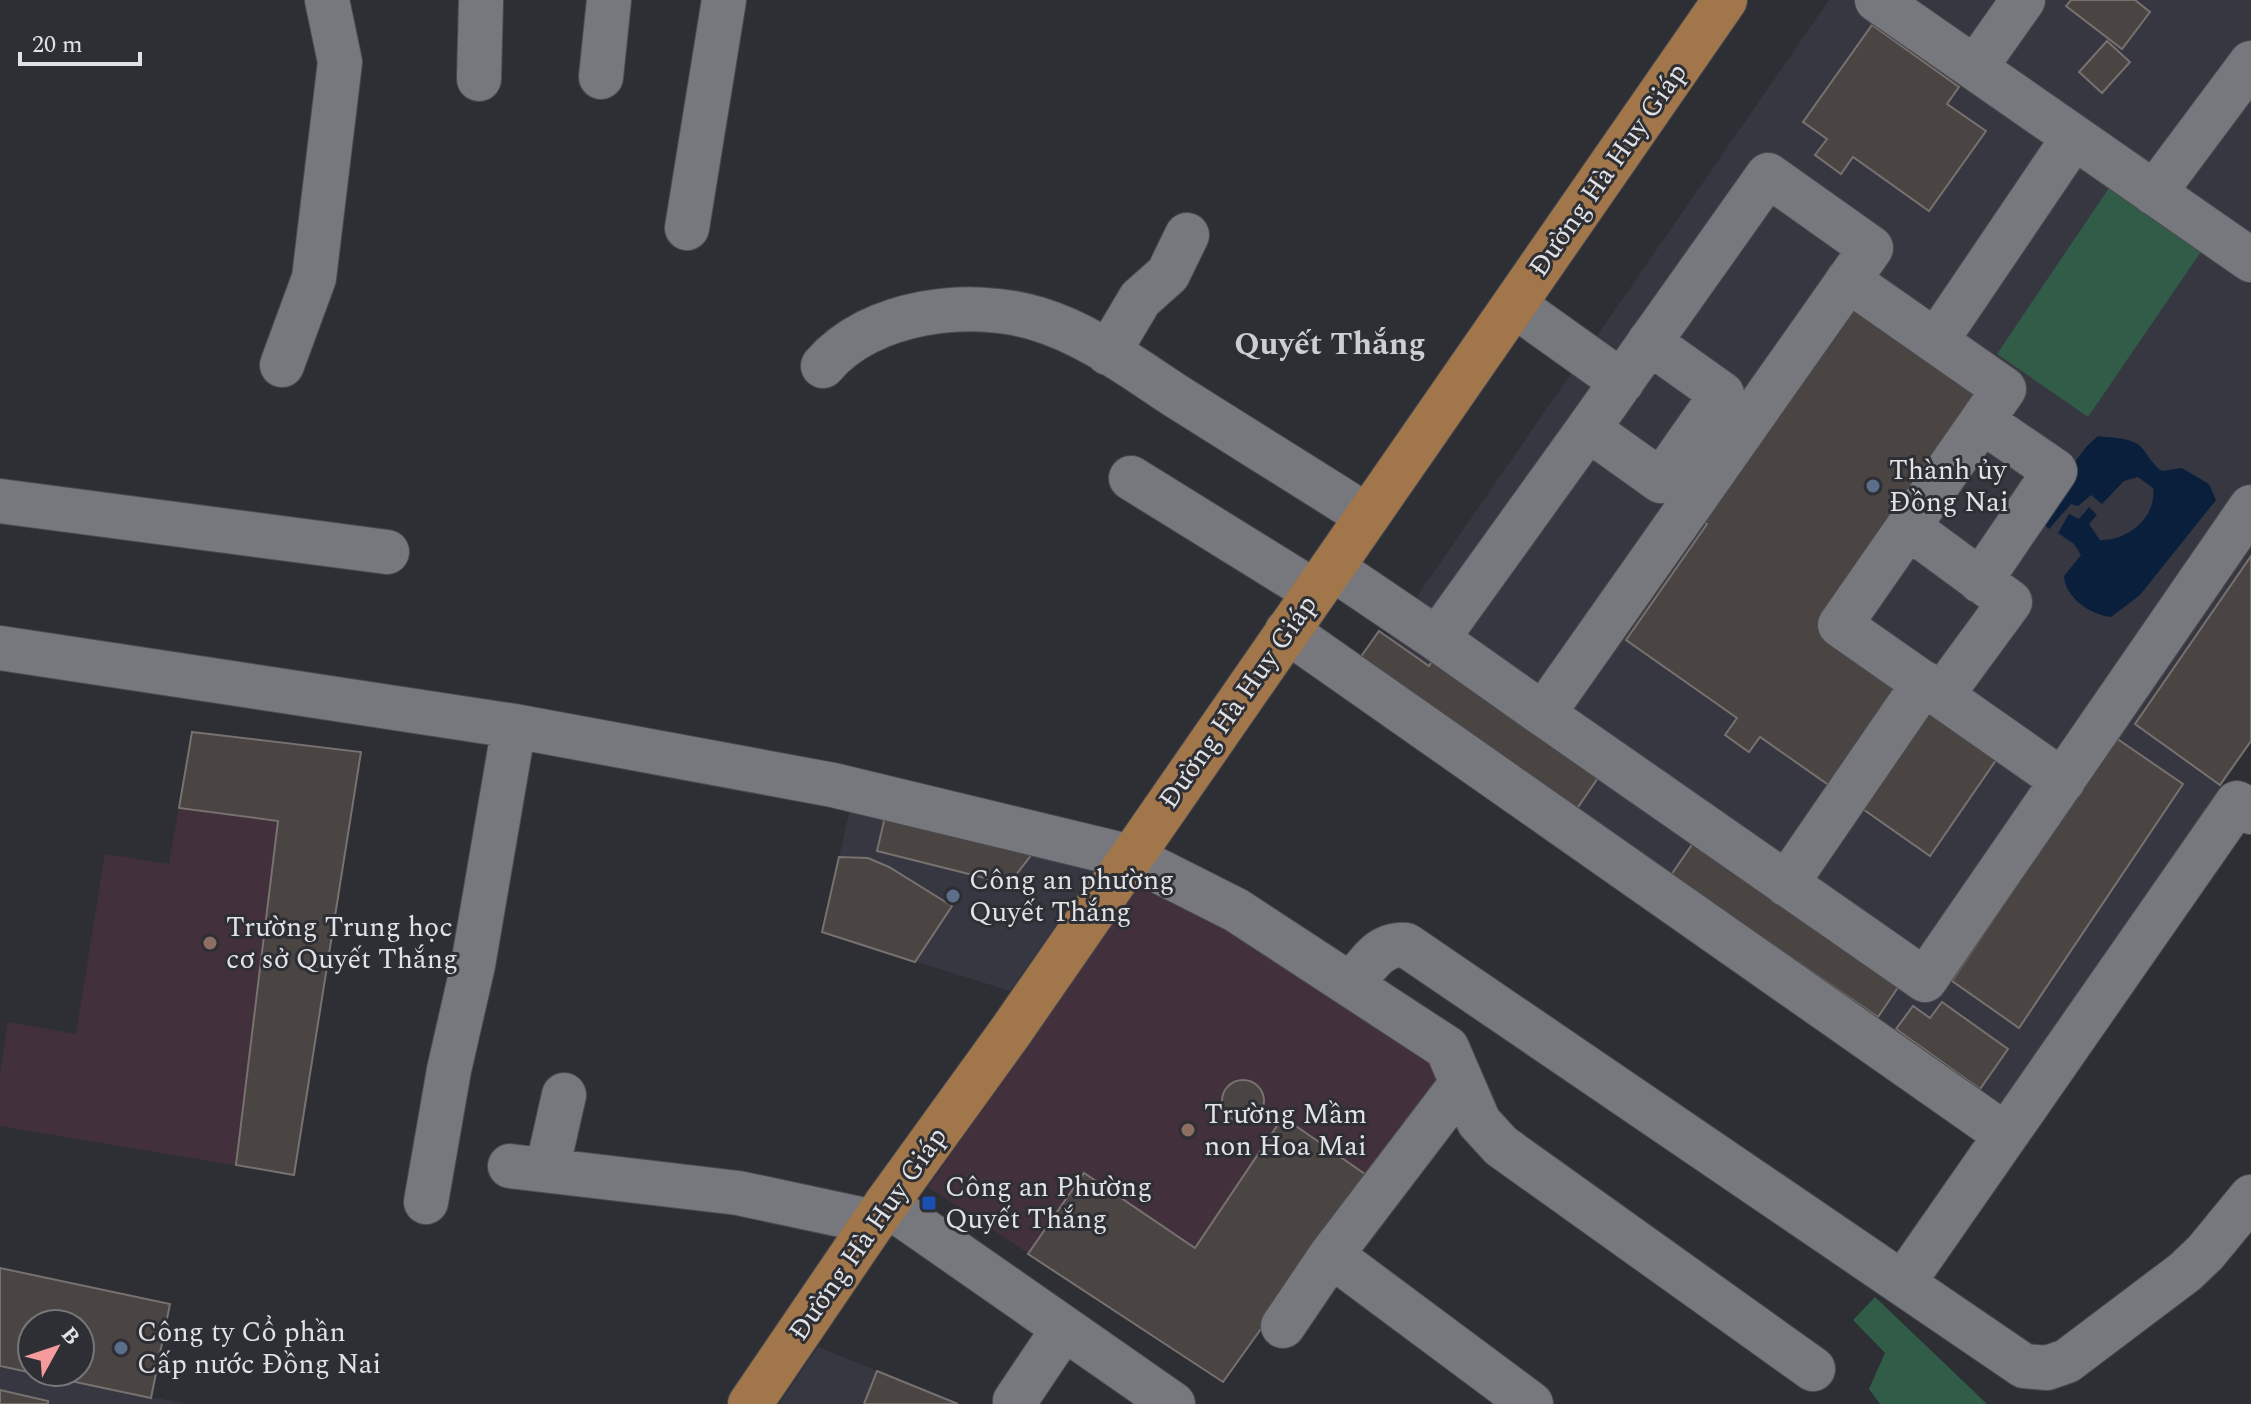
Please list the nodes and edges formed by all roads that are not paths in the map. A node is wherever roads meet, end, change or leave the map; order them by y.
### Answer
1 (327, 0) edge
2 (481, 0) edge
3 (609, 0) edge
4 (724, 0) edge
5 (1725, 0) edge
6 (1877, 0) edge
7 (2023, 0) edge
8 (2251, 63) edge
9 (1975, 68) junction
10 (601, 77) dead end
11 (479, 79) dead end
12 (2074, 137) junction
13 (2154, 193) junction
14 (687, 228) dead end
15 (1187, 235) dead end
16 (2244, 241) edge
17 (1848, 280) junction
18 (1514, 305) junction
19 (1936, 341) junction
20 (1649, 342) junction
21 (1108, 353) junction
22 (282, 365) dead end
23 (823, 366) dead end
24 (1622, 382) junction
25 (1982, 421) junction
26 (1588, 429) junction
27 (1708, 448) junction
28 (1131, 478) dead end
29 (0, 501) edge
30 (2251, 507) edge
31 (1367, 516) junction
32 (1908, 527) junction
33 (387, 552) dead end
34 (1323, 580) junction
35 (1980, 581) junction
36 (1287, 631) junction
37 (1437, 639) junction
38 (0, 648) edge
39 (1933, 690) junction
40 (1543, 714) junction
41 (514, 726) junction
42 (2063, 781) junction
43 (2251, 812) edge
44 (1131, 857) junction
45 (1786, 884) junction
46 (1352, 985) junction
47 (1483, 997) junction
48 (1454, 1065) junction
49 (564, 1095) dead end
50 (2006, 1135) junction
51 (2251, 1197) edge
52 (426, 1202) dead end
53 (880, 1213) junction
54 (1331, 1255) junction
55 (1903, 1283) junction
56 (1283, 1326) dead end
57 (1064, 1328) junction
58 (1813, 1369) dead end
59 (750, 1404) edge
60 (1017, 1404) edge
61 (1173, 1404) edge
62 (1531, 1404) edge

1 - 22 street
2 - 11 street
3 - 10 street
4 - 14 street
5 - 18 main road, Đường Hà Huy Giáp
6 - 9 street
7 - 9 street
8 - 13 street
9 - 12 street
12 - 13 street
12 - 19 street
13 - 16 street
15 - 21 street
17 - 19 street
17 - 20 street
17 - 27 street
18 - 24 street
18 - 31 main road, Đường Hà Huy Giáp
19 - 25 street
20 - 24 street
20 - 27 street
21 - 23 street
21 - 31 street
24 - 26 street
25 - 32 street
25 - 35 street
26 - 27 street
26 - 37 street
27 - 40 street
28 - 34 street
29 - 33 street
30 - 42 street
31 - 34 main road, Đường Hà Huy Giáp
32 - 35 street
32 - 39 street
34 - 36 main road, Đường Hà Huy Giáp
34 - 37 street
35 - 39 street
36 - 44 main road, Đường Hà Huy Giáp
36 - 50 street
37 - 40 street
38 - 41 street
39 - 42 street
39 - 45 street
40 - 45 street
41 - 44 street
41 - 52 street
42 - 45 street
43 - 50 street
44 - 46 street
44 - 53 main road, Đường Hà Huy Giáp
46 - 47 street
46 - 48 street
47 - 48 street
47 - 55 street
48 - 54 street
48 - 58 street
49 - 53 street
50 - 55 street
51 - 55 street
53 - 57 street
53 - 59 main road, Đường Hà Huy Giáp
54 - 56 street
54 - 62 street
57 - 60 street
57 - 61 street

